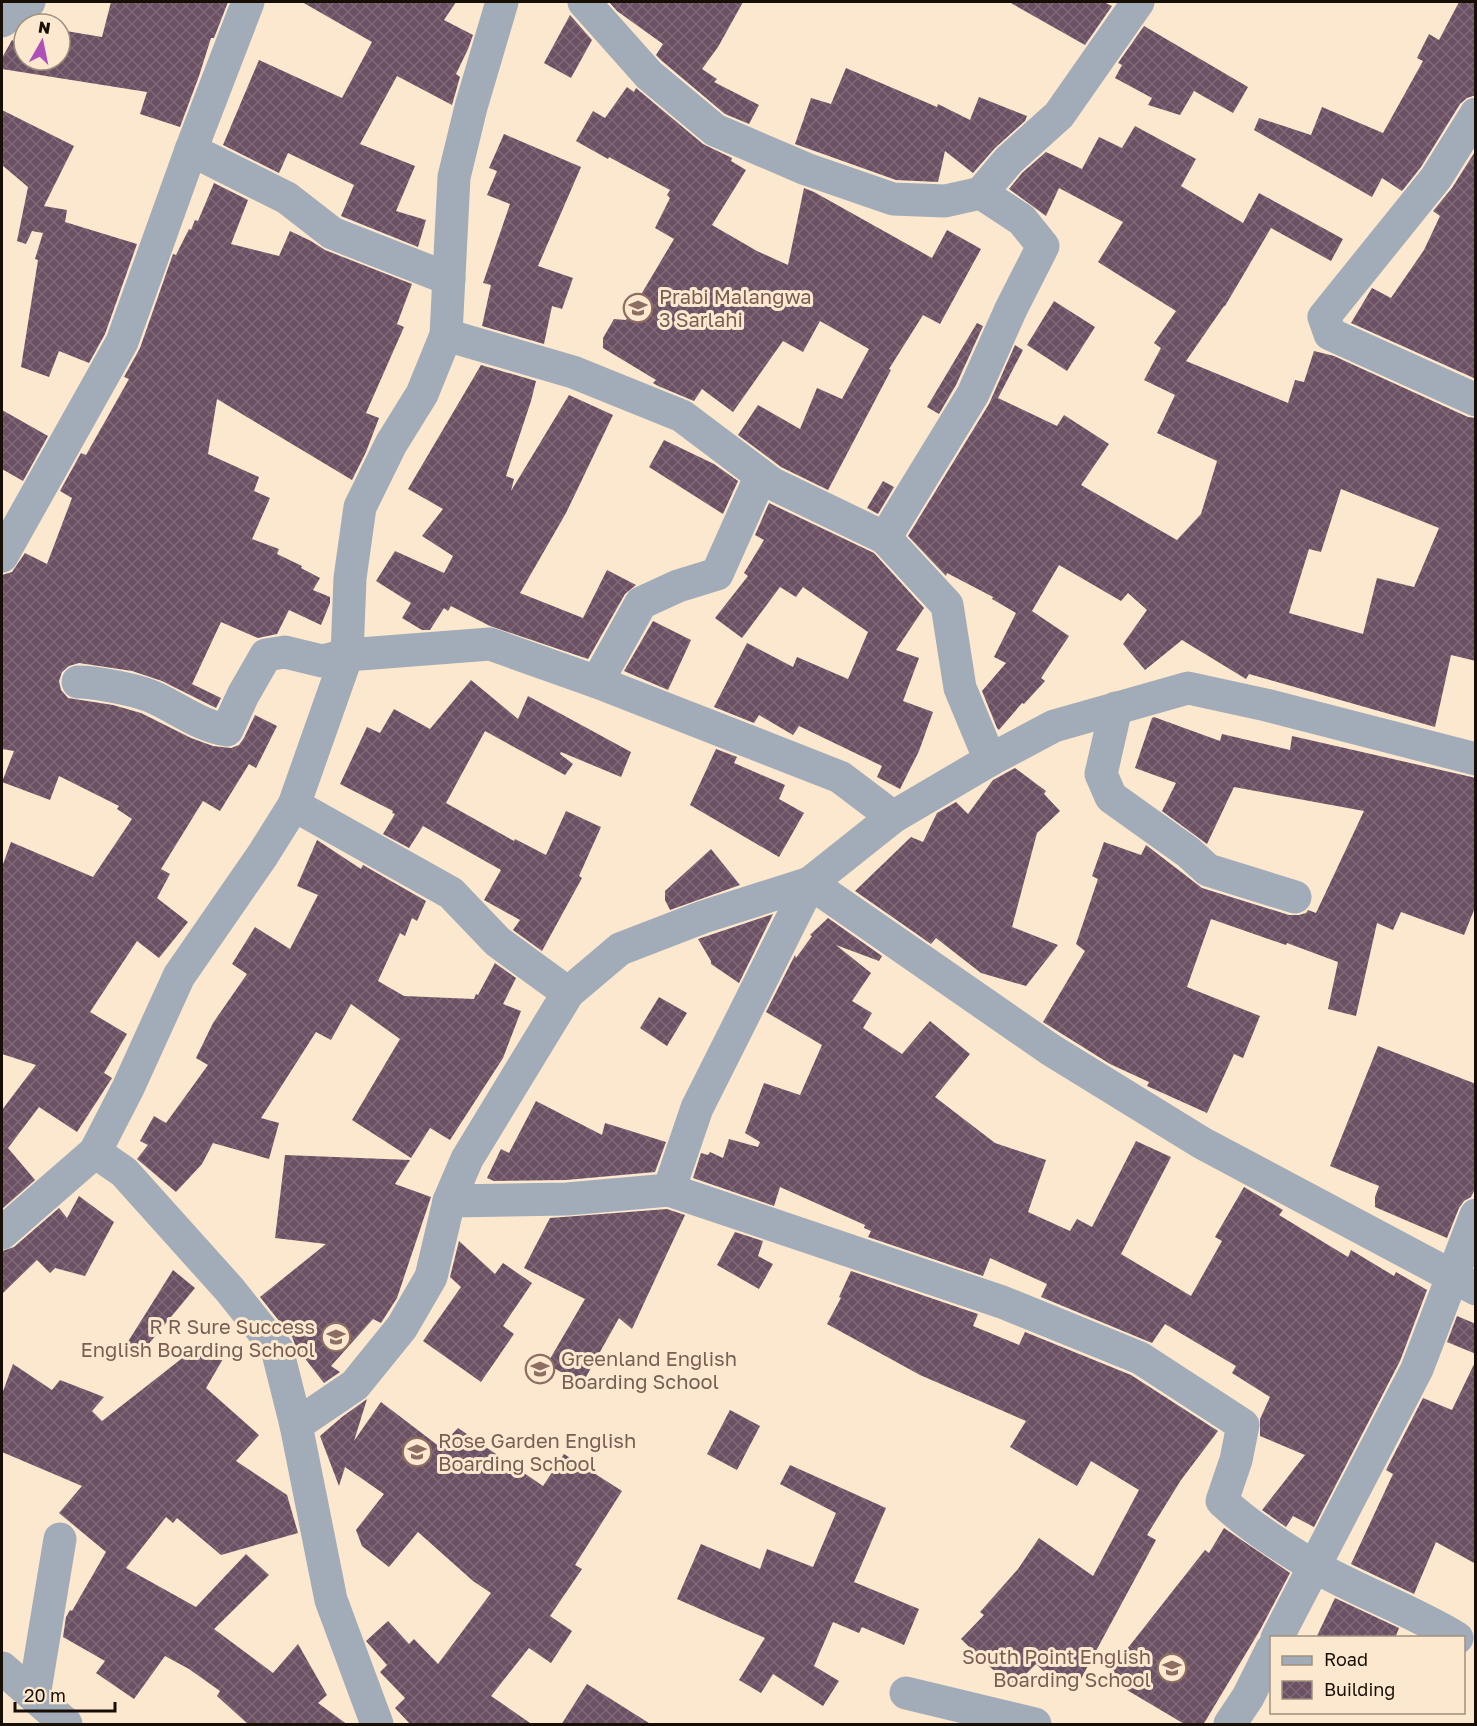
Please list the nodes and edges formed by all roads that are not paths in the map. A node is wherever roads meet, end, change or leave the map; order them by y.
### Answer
1 (29, 2) edge
2 (248, 2) edge
3 (502, 2) edge
4 (584, 2) edge
5 (1138, 2) edge
6 (2, 21) edge
7 (1476, 114) edge
8 (191, 150) junction
9 (981, 193) junction
10 (449, 279) junction
11 (446, 335) junction
12 (1476, 400) edge
13 (771, 483) junction
14 (885, 538) junction
15 (2, 556) edge
16 (347, 655) junction
17 (78, 682) dead end
18 (597, 682) junction
19 (1116, 708) junction
20 (1476, 759) edge
21 (990, 760) junction
22 (294, 805) junction
23 (893, 817) junction
24 (810, 883) junction
25 (1295, 897) dead end
26 (567, 993) junction
27 (95, 1152) junction
28 (669, 1190) junction
29 (449, 1201) junction
30 (1476, 1215) edge
31 (2, 1233) edge
32 (1464, 1283) edge
33 (296, 1425) junction
34 (60, 1539) dead end
35 (1314, 1566) junction
36 (1278, 1636) edge
37 (1454, 1636) edge
38 (1270, 1653) edge
39 (2, 1668) edge
40 (906, 1693) dead end
41 (34, 1696) junction
42 (66, 1725) edge
43 (377, 1725) edge
44 (1035, 1725) edge
45 (1230, 1725) edge

1 - 6 street
2 - 8 street
3 - 10 street
4 - 9 street
5 - 9 street
7 - 12 street
8 - 10 street
8 - 15 street
9 - 14 street
10 - 11 street
11 - 13 street
11 - 16 street
13 - 14 street
13 - 18 street
14 - 21 street
16 - 17 street
16 - 18 street
16 - 22 street
18 - 23 street
19 - 20 street
19 - 21 street
19 - 25 street
21 - 23 street
22 - 26 street
22 - 27 street
23 - 24 street
24 - 26 street
24 - 28 street
24 - 32 street
26 - 29 street
27 - 31 street
27 - 33 street
28 - 29 street
28 - 35 street
29 - 33 street
30 - 32 street
32 - 35 street
33 - 43 street
34 - 41 street
35 - 36 street
35 - 37 street
38 - 45 street
39 - 41 street
40 - 44 street
41 - 42 street

